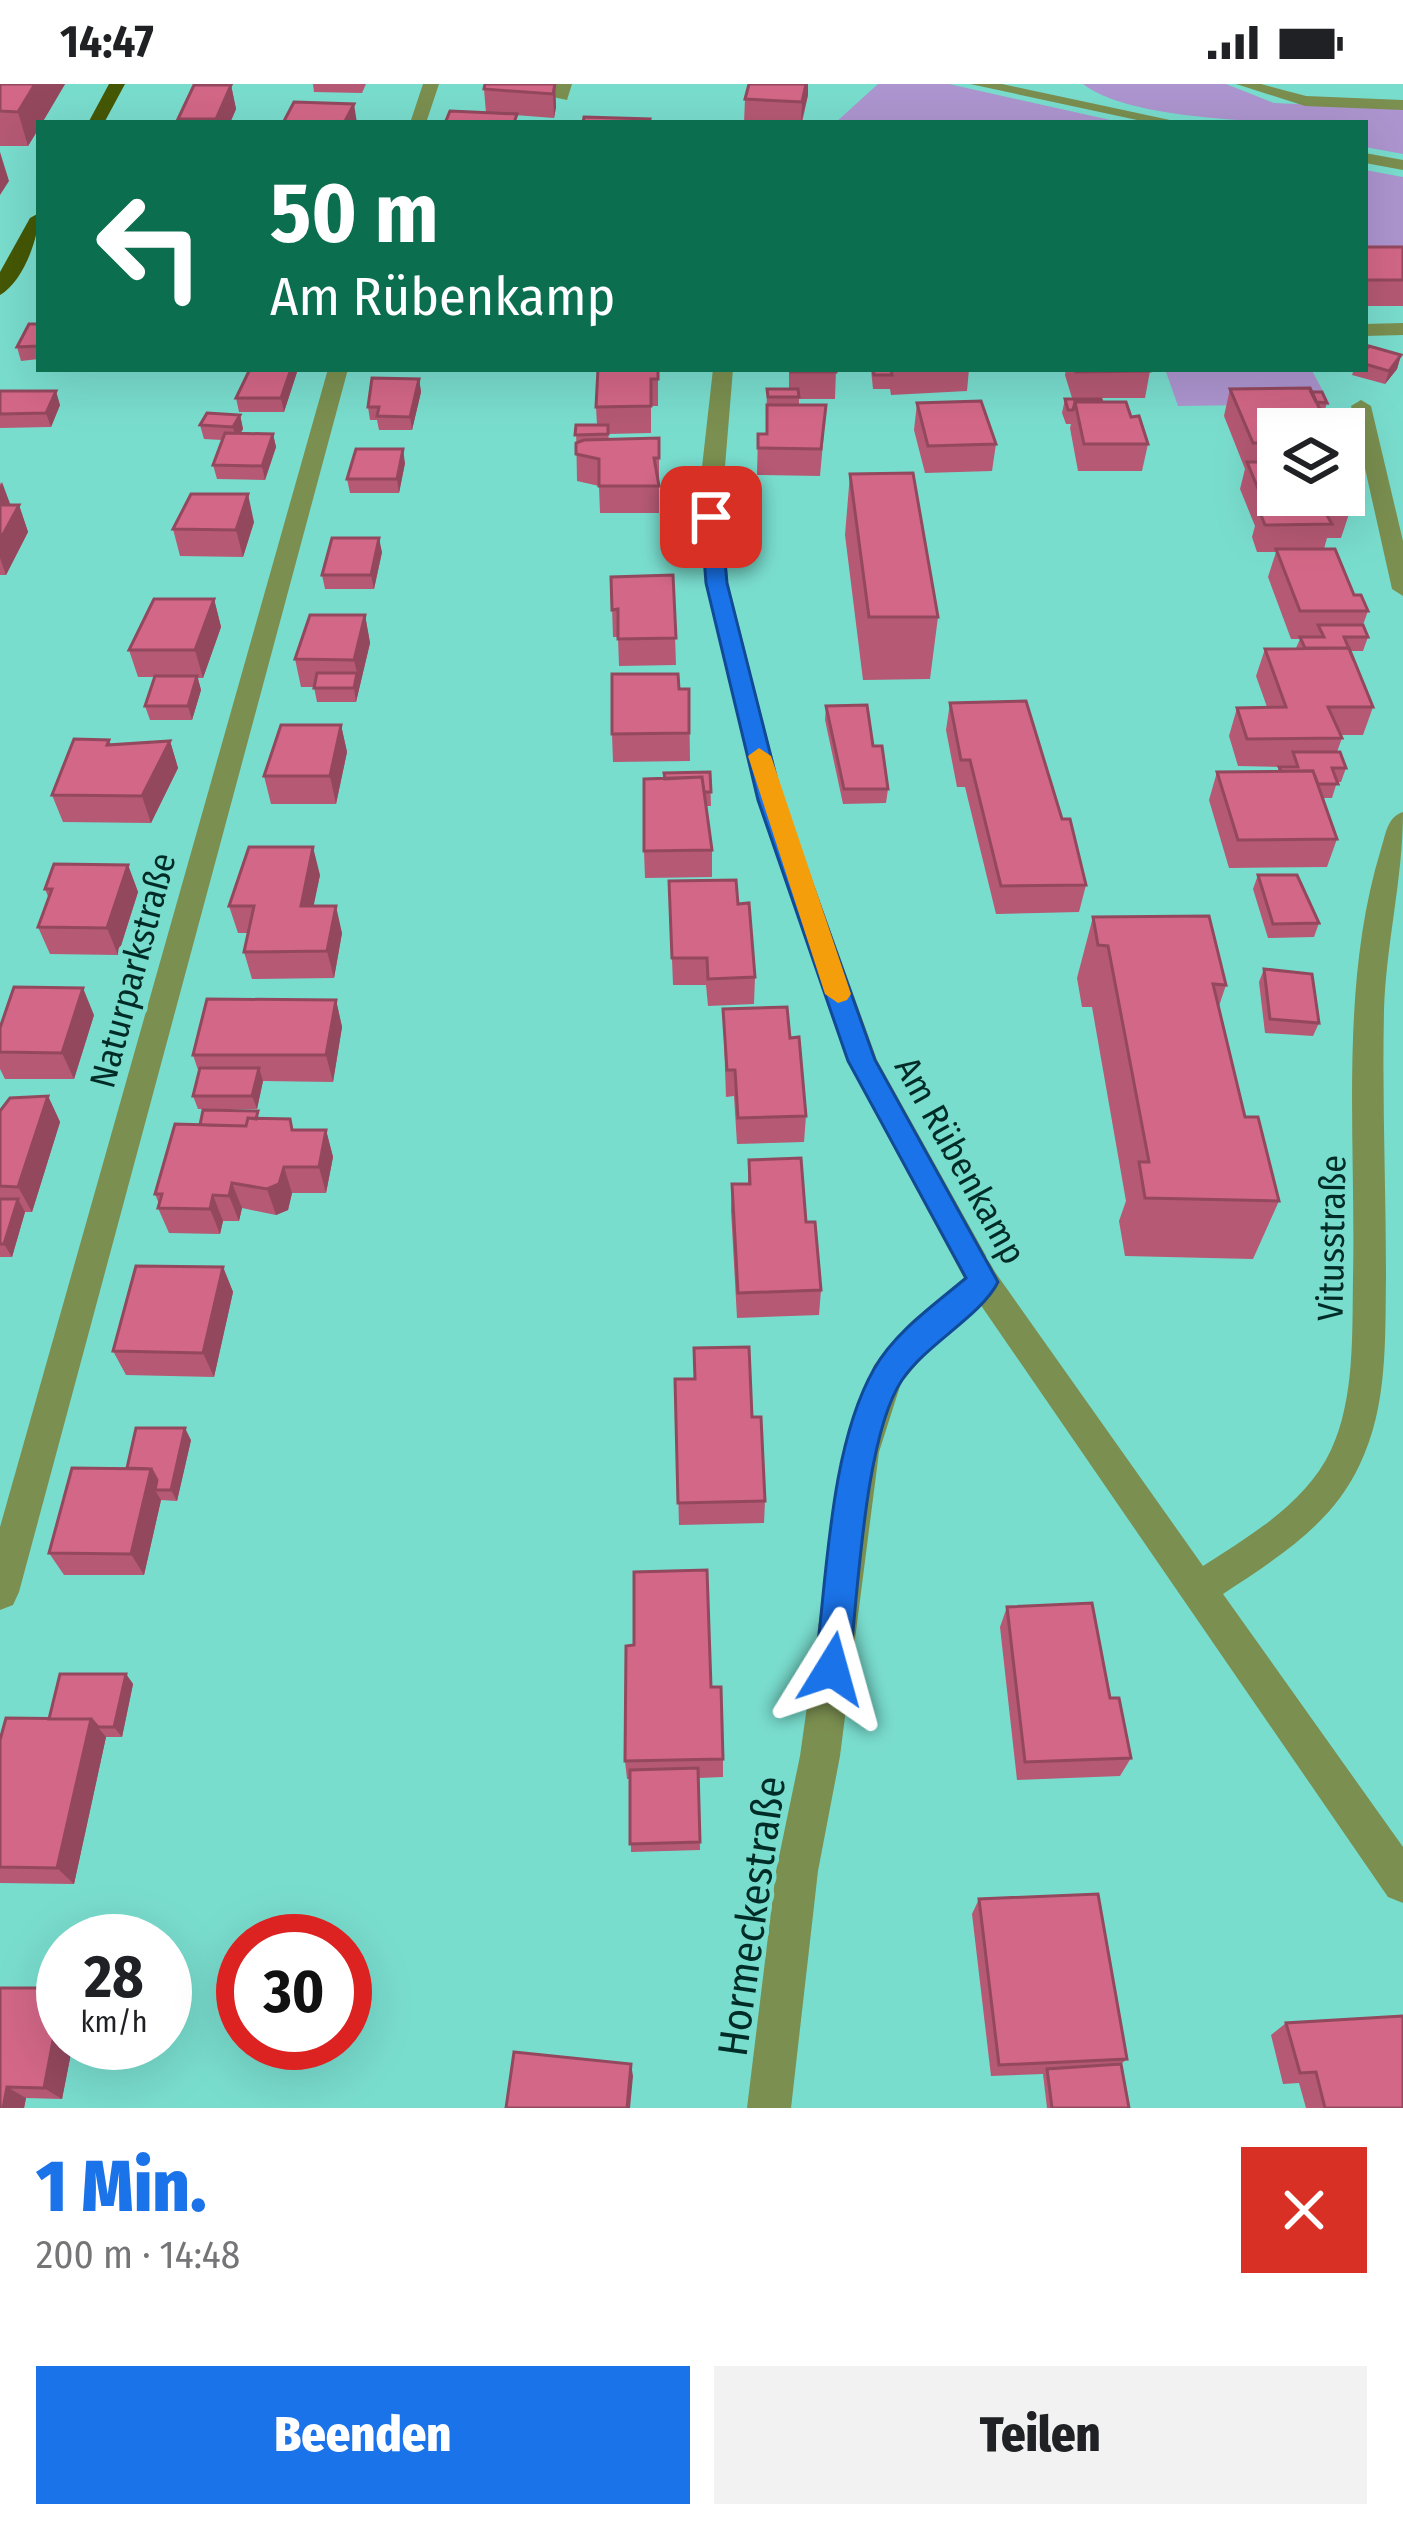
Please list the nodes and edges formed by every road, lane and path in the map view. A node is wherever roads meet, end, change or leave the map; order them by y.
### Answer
1 (117, 84) edge
2 (431, 84) edge
3 (978, 84) edge
4 (1244, 84) edge
5 (1048, 91) edge
6 (1403, 105) edge
7 (98, 120) edge
8 (419, 120) edge
9 (1164, 120) edge
10 (1368, 159) edge
11 (1403, 165) edge
12 (36, 223) edge
13 (0, 289) edge
14 (1403, 328) edge
15 (1368, 330) edge
16 (337, 372) edge
17 (723, 372) edge
18 (1361, 406) dead end
19 (1403, 589) edge
20 (1403, 820) edge
21 (983, 1282) junction
22 (1198, 1590) junction
23 (0, 1592) edge
24 (1403, 1882) edge
25 (769, 2108) edge

1 - 7 main road
2 - 8 street
3 - 5 street
4 - 6 street
5 - 9 street
10 - 11 street
12 - 13 main road
14 - 15 street
16 - 23 street, Naturparkstraße
17 - 21 street, Am Rübenkamp
18 - 19 street
20 - 22 street, Vitusstraße
21 - 22 street, Am Rübenkamp
21 - 25 street, Hormeckestraße
22 - 24 street, Am Rübenkamp

